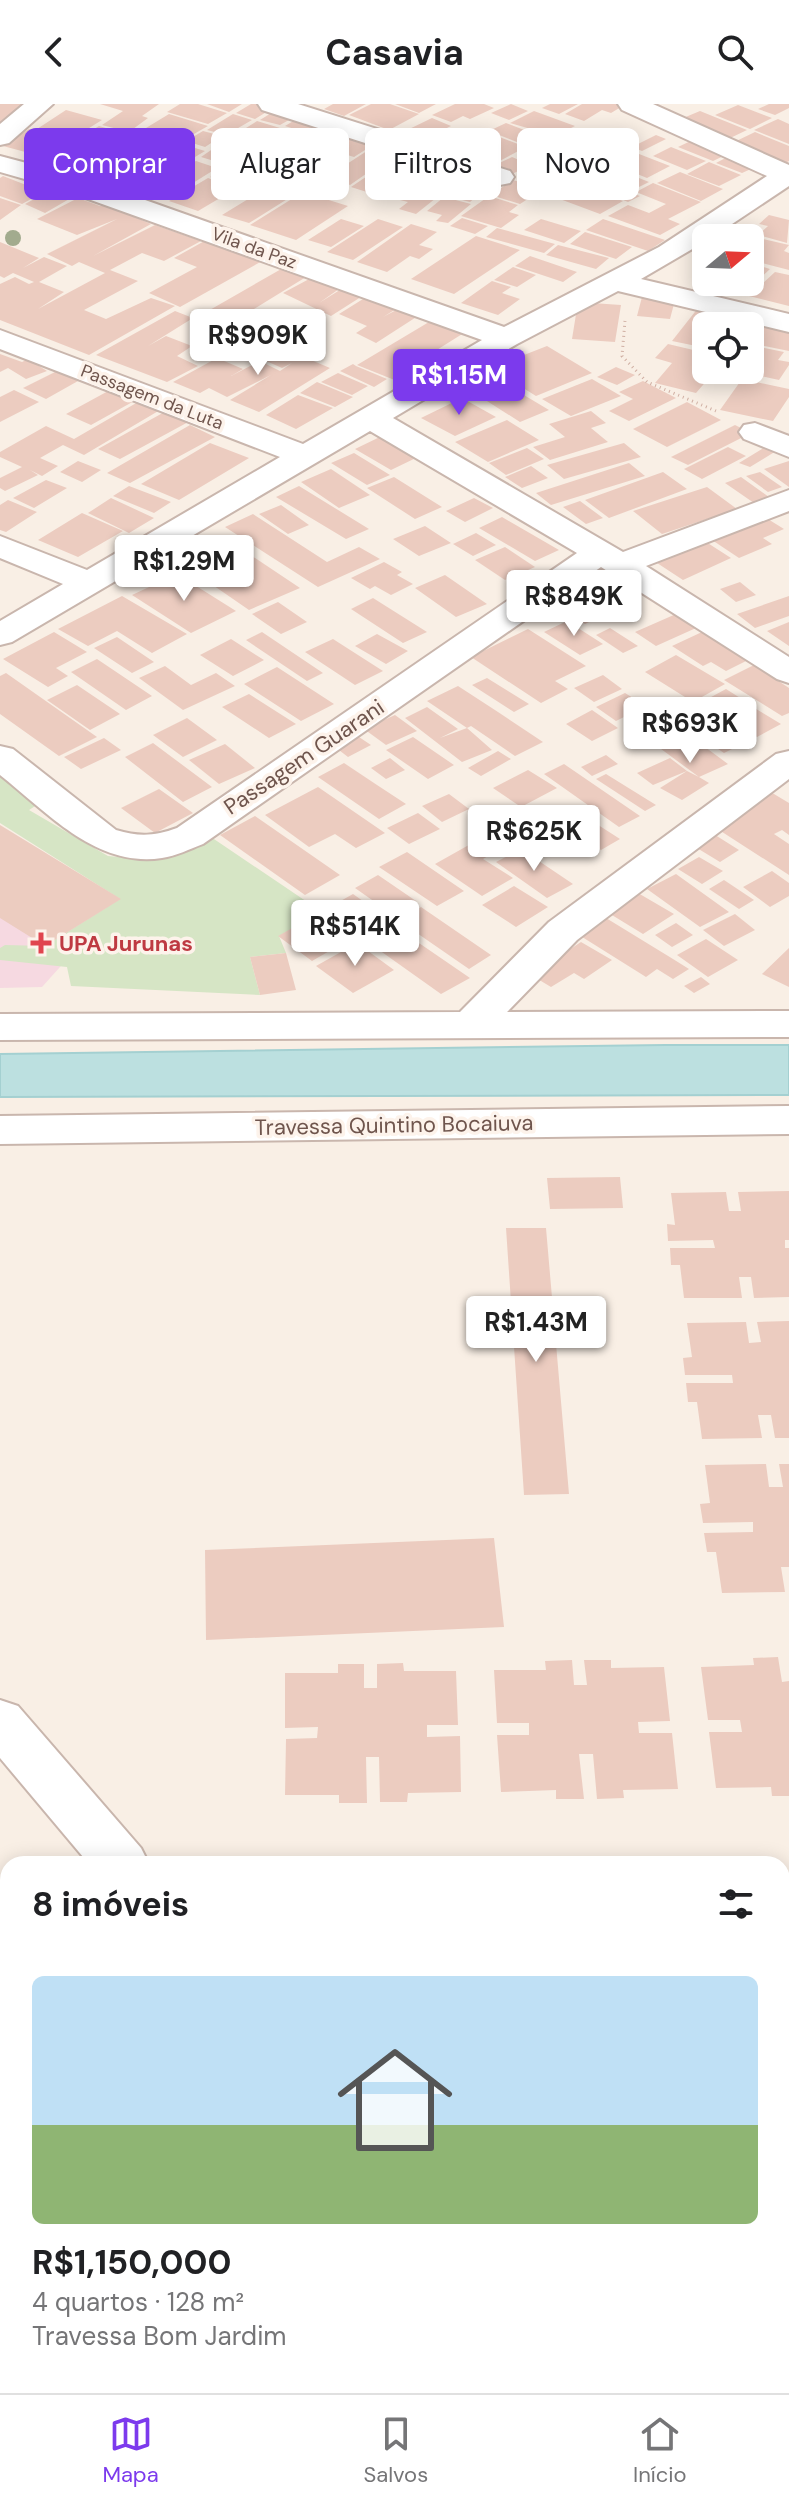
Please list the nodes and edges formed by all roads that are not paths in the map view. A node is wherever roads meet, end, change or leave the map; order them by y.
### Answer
1 (40, 104) edge
2 (271, 104) edge
3 (631, 104) edge
4 (365, 134) edge
5 (0, 137) edge
6 (0, 164) edge
7 (788, 175) edge
8 (626, 284) junction
9 (789, 323) edge
10 (506, 338) junction
11 (0, 339) edge
12 (371, 418) junction
13 (755, 432) road end
14 (789, 448) edge
15 (304, 455) junction
16 (789, 500) edge
17 (0, 546) edge
18 (610, 559) junction
19 (87, 582) junction
20 (0, 635) edge
21 (789, 672) edge
22 (0, 757) edge
23 (789, 762) edge
24 (789, 1024) edge
25 (470, 1026) junction
26 (0, 1027) edge
27 (789, 1120) edge
28 (0, 1130) edge
29 (0, 1721) edge
30 (115, 1856) edge

1 - 5 street
2 - 4 street
3 - 7 street
6 - 10 street, Vila da Paz
7 - 8 street
8 - 9 street
8 - 10 street
10 - 12 street
11 - 15 street, Passagem da Luta
12 - 15 street
12 - 18 street
13 - 14 street
15 - 19 street
16 - 18 street, Passagem Guarani
17 - 19 street
18 - 21 street
18 - 22 street, Passagem Guarani
19 - 20 street
23 - 25 street
24 - 25 street
25 - 26 street
27 - 28 street, Travessa Quintino Bocaiuva
29 - 30 street

